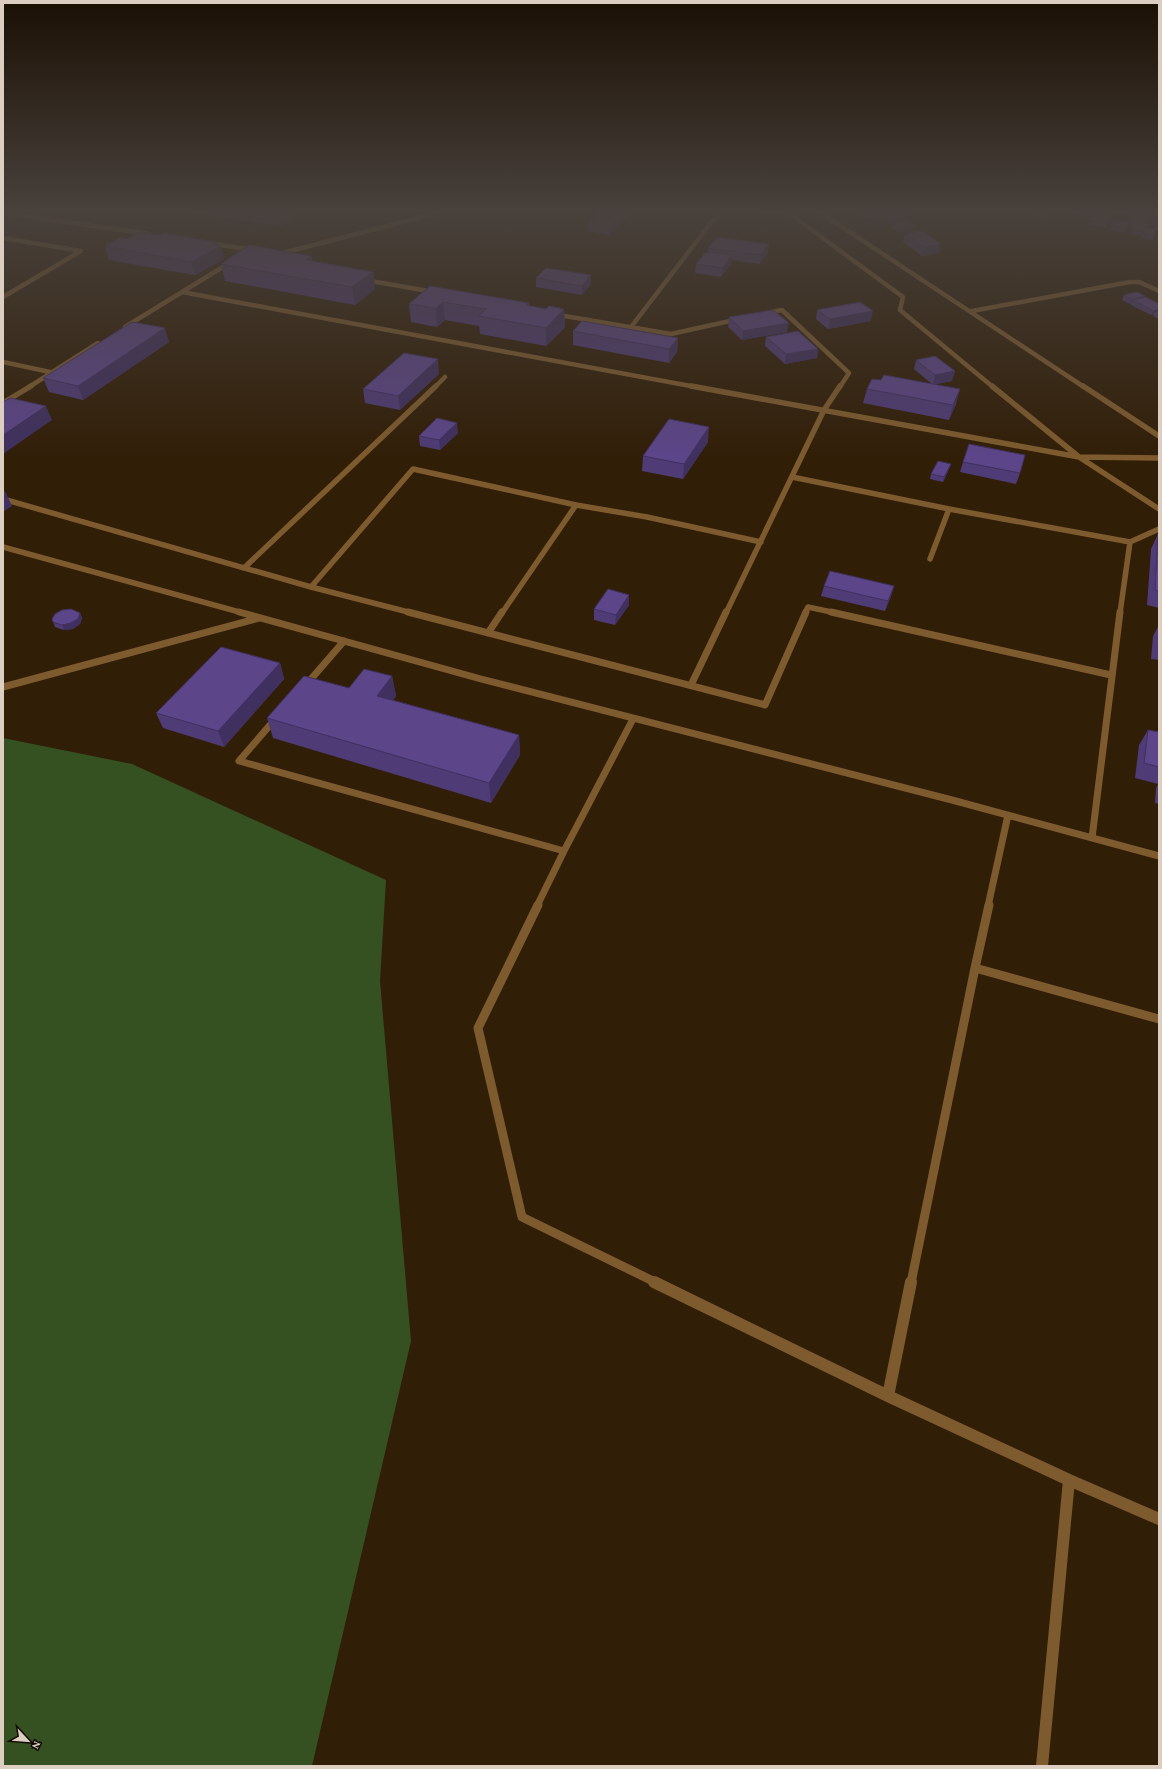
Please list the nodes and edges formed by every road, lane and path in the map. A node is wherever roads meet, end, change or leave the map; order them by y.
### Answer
1 (179, 294) edge
2 (190, 294) edge
3 (656, 294) edge
4 (898, 294) edge
5 (945, 294) edge
6 (1067, 294) edge
7 (972, 311) junction
8 (551, 314) edge
9 (760, 315) edge
10 (745, 318) edge
11 (631, 327) junction
12 (122, 328) edge
13 (103, 340) edge
14 (3, 362) edge
15 (50, 372) junction
16 (446, 377) dead end
17 (3, 403) edge
18 (824, 410) junction
19 (1159, 436) edge
20 (1079, 457) junction
21 (1159, 458) edge
22 (792, 477) junction
23 (3, 499) edge
24 (576, 505) junction
25 (949, 509) junction
26 (1159, 510) edge
27 (1159, 529) edge
28 (760, 542) junction
29 (1130, 542) junction
30 (3, 547) edge
31 (930, 559) dead end
32 (244, 568) junction
33 (311, 587) junction
34 (260, 618) junction
35 (488, 633) junction
36 (344, 641) junction
37 (1111, 675) junction
38 (691, 685) junction
39 (3, 687) edge
40 (297, 695) edge
41 (281, 713) edge
42 (633, 719) junction
43 (1008, 815) junction
44 (1092, 838) junction
45 (564, 851) junction
46 (1159, 856) edge
47 (975, 968) junction
48 (1159, 1019) edge
49 (888, 1396) junction
50 (1069, 1480) junction
51 (1159, 1519) edge
52 (1042, 1766) edge

1 - 12 street
2 - 18 street
3 - 11 street
4 - 20 street
5 - 7 street
6 - 7 street
7 - 19 street
8 - 11 street
9 - 18 street
10 - 11 street
13 - 15 street
14 - 15 street
15 - 17 street
16 - 32 street
18 - 20 street
18 - 22 street
20 - 21 street
20 - 26 street
22 - 25 street
22 - 28 street
23 - 32 street
24 - 28 street
24 - 33 street
24 - 35 street
25 - 29 street
25 - 31 street
27 - 29 street
28 - 38 street
29 - 37 street
30 - 34 street
32 - 33 street
33 - 35 street
34 - 36 street
34 - 39 street
35 - 38 street
36 - 40 street
36 - 42 street
37 - 38 street
37 - 44 street
41 - 45 street
42 - 43 street
42 - 45 street
43 - 44 street
43 - 47 street
44 - 46 street
45 - 49 street
47 - 48 street
47 - 49 street
49 - 50 street
50 - 51 street
50 - 52 street

